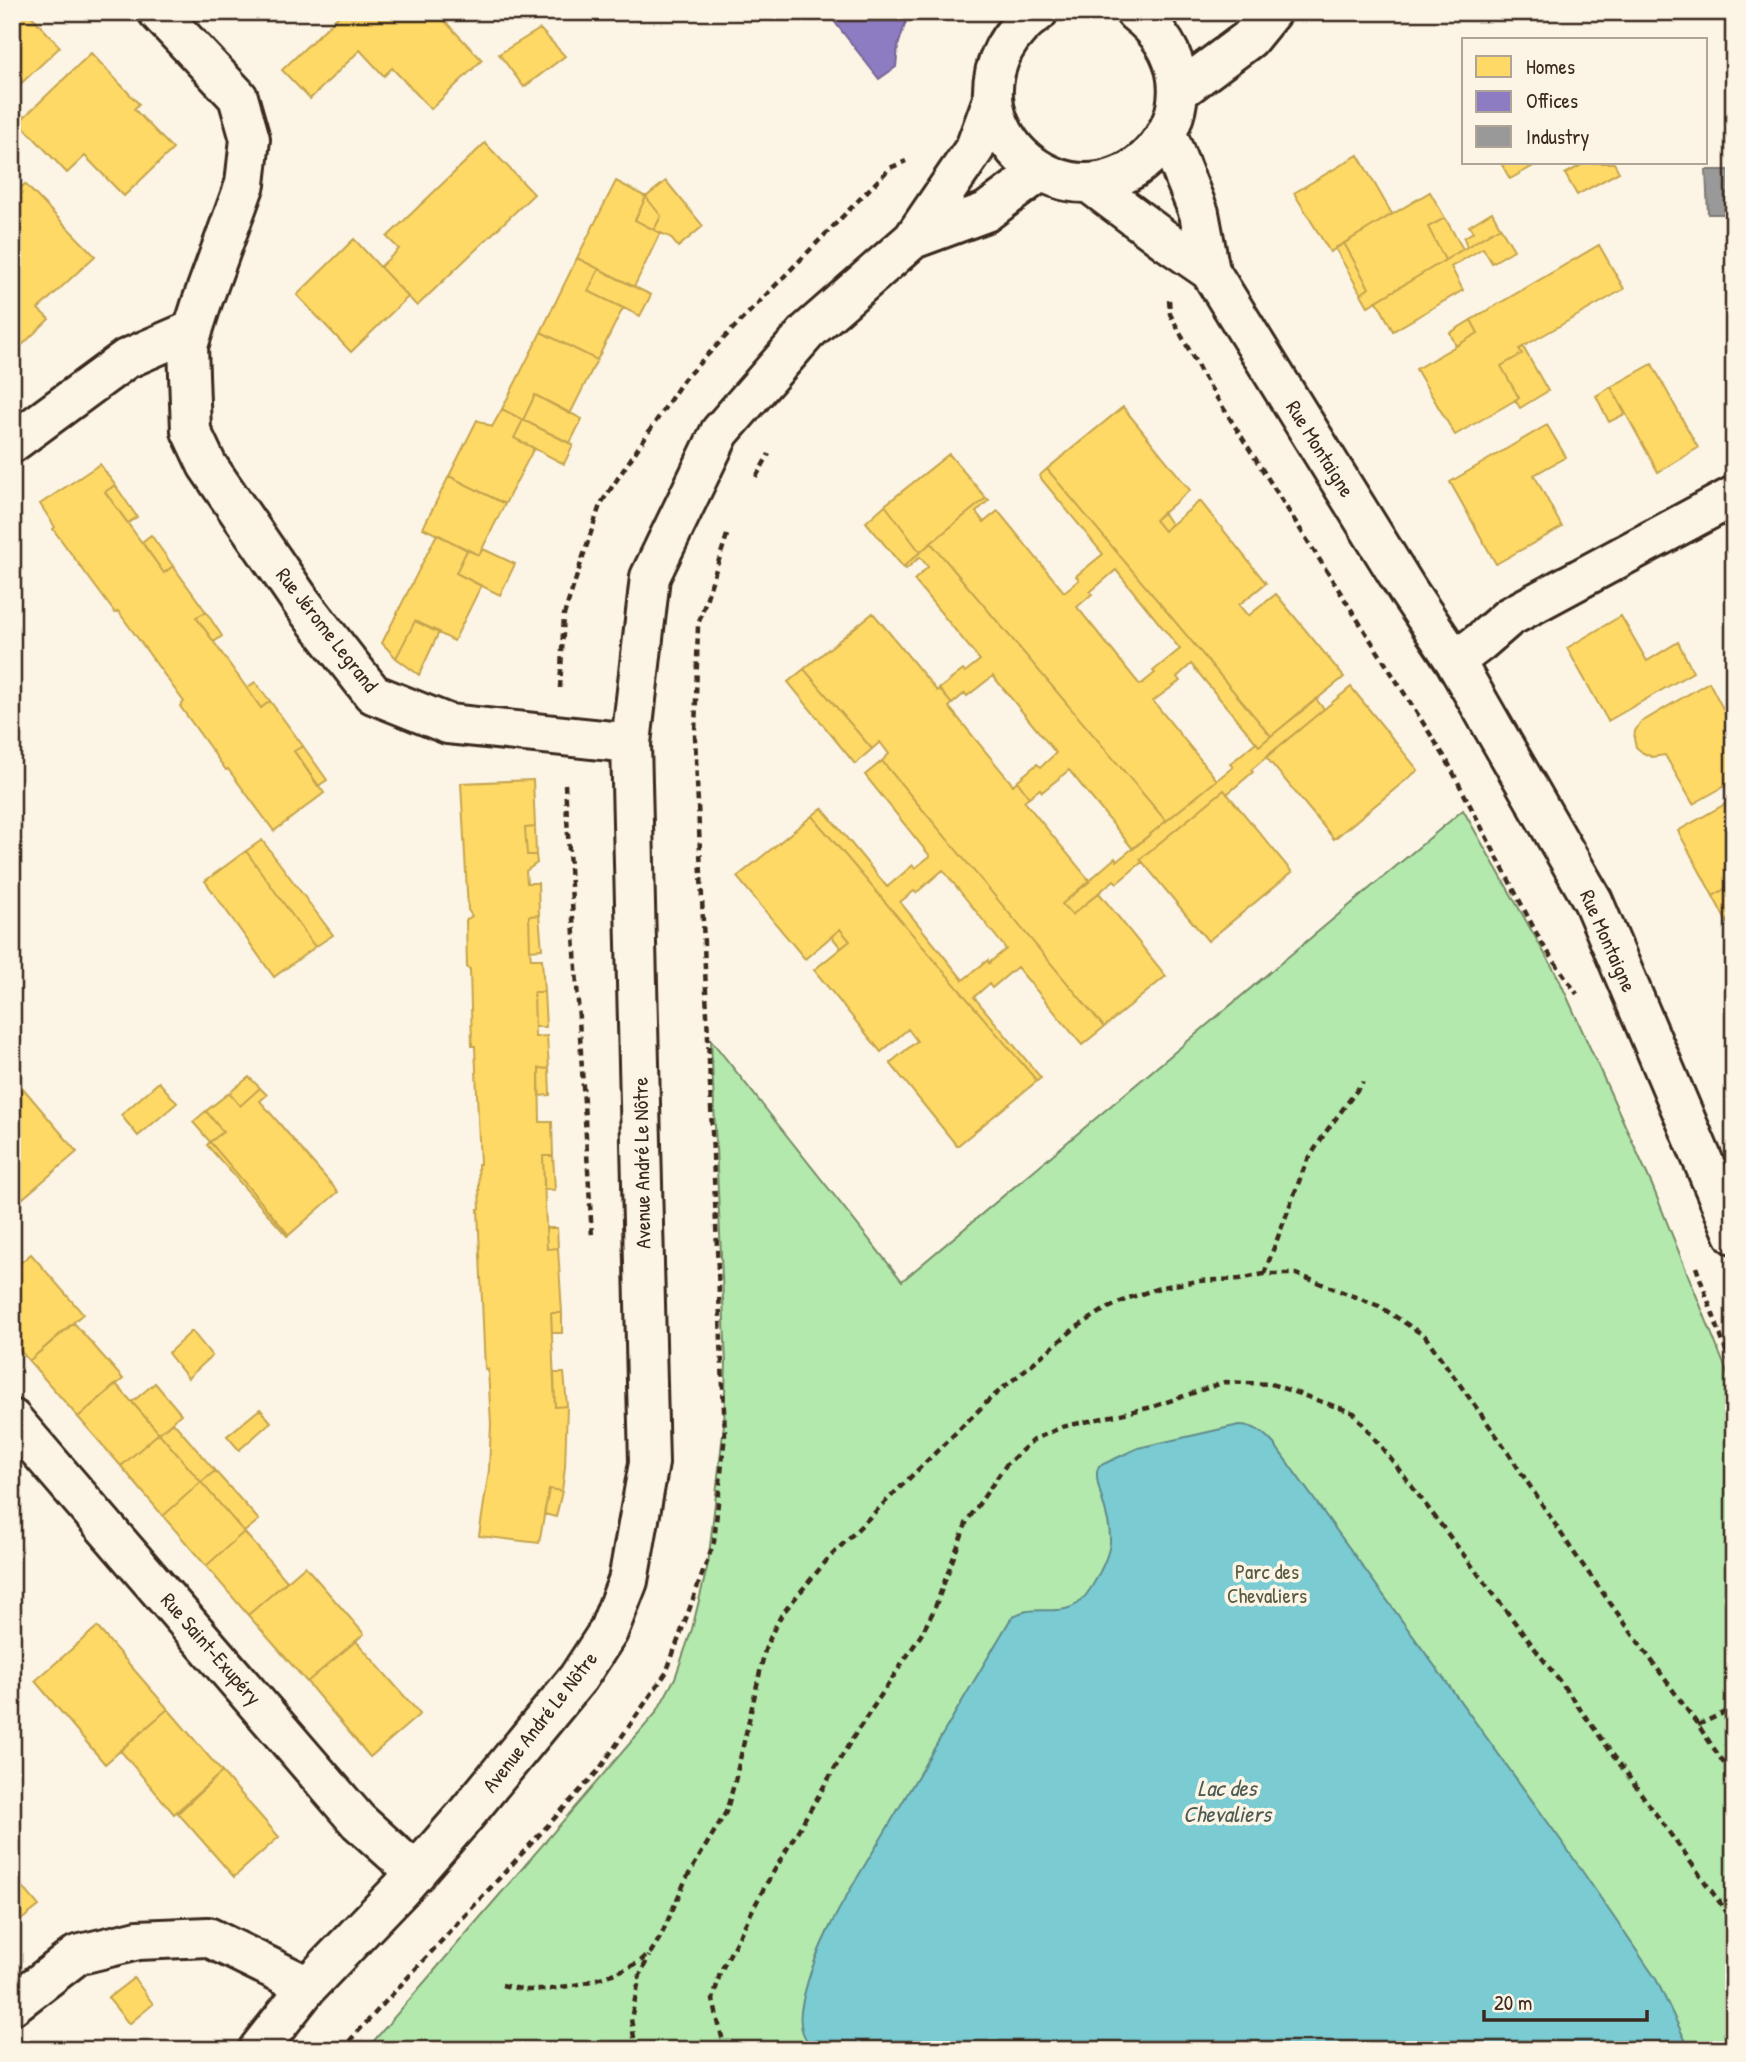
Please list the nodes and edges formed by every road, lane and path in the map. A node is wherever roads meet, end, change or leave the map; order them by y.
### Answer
1 (158, 12) edge
2 (1135, 12) edge
3 (1271, 12) edge
4 (1030, 15) edge
5 (1178, 92) junction
6 (993, 99) junction
7 (1167, 134) junction
8 (1041, 171) junction
9 (1089, 183) junction
10 (913, 239) junction
11 (1165, 240) junction
12 (1210, 271) junction
13 (193, 330) junction
14 (12, 443) edge
15 (1734, 496) edge
16 (1455, 661) junction
17 (631, 743) junction
18 (564, 774) dead end
19 (1580, 998) dead end
20 (1363, 1082) dead end
21 (1734, 1234) edge
22 (592, 1246) dead end
23 (1694, 1261) dead end
24 (1264, 1275) junction
25 (1734, 1373) edge
26 (12, 1419) edge
27 (1734, 1709) edge
28 (1698, 1725) junction
29 (1734, 1778) edge
30 (416, 1873) junction
31 (1734, 1929) edge
32 (651, 1952) junction
33 (308, 1986) junction
34 (502, 1986) dead end
35 (12, 2006) edge
36 (258, 2050) edge
37 (636, 2050) edge
38 (725, 2050) edge

1 - 13 street, Rue Jérome Legrand
2 - 5 street
3 - 5 street
4 - 6 street
5 - 7 street
6 - 8 street
6 - 10 street, Avenue André Le Nôtre
7 - 9 street
7 - 12 street, Rue Montaigne
8 - 9 street
8 - 10 street, Avenue André Le Nôtre
9 - 11 street, Rue Montaigne
10 - 17 street, Avenue André Le Nôtre
11 - 12 street, Rue Montaigne
11 - 19 path
12 - 16 street, Rue Montaigne
13 - 14 street
13 - 17 street, Rue Jérome Legrand
15 - 16 street
16 - 21 street, Rue Montaigne
17 - 30 street, Avenue André Le Nôtre
18 - 22 path
20 - 24 path
23 - 25 path
24 - 28 path
24 - 32 path
26 - 30 street, Rue Saint-Exupéry
27 - 28 path
28 - 29 path
30 - 33 street, Avenue André Le Nôtre
31 - 38 path
32 - 34 path
32 - 37 path
33 - 35 street
33 - 36 street, Avenue André Le Nôtre

